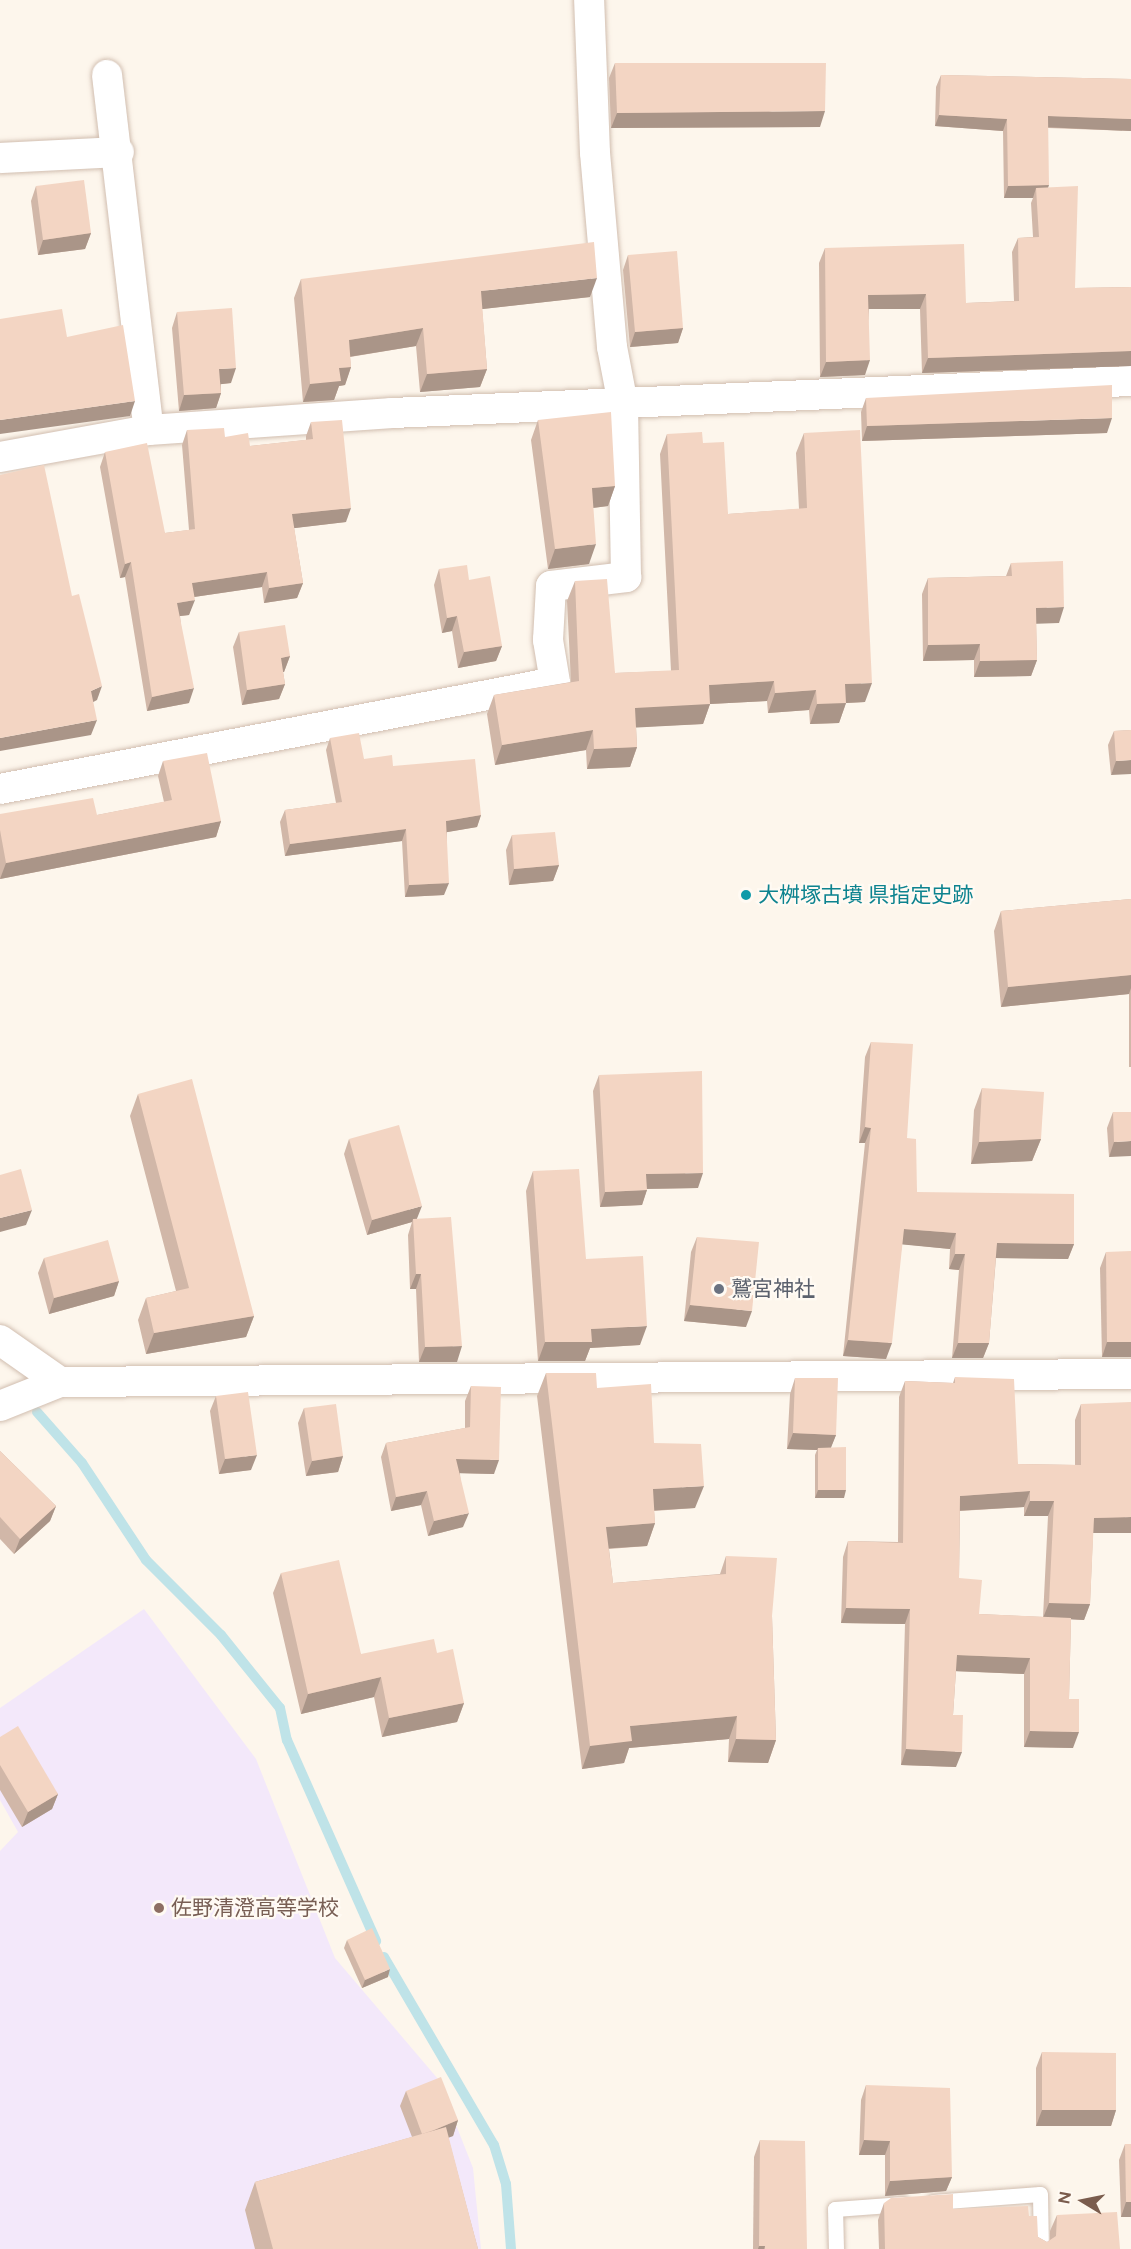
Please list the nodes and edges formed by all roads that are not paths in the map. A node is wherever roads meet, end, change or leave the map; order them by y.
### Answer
1 (589, 0) edge
2 (107, 75) dead end
3 (119, 152) junction
4 (0, 158) edge
5 (1131, 381) edge
6 (622, 404) junction
7 (148, 430) junction
8 (0, 457) edge
9 (0, 789) edge
10 (0, 1340) edge
11 (1131, 1374) edge
12 (60, 1382) junction
13 (0, 1406) edge
14 (836, 2249) edge
15 (1041, 2249) edge

1 - 6 street
2 - 3 street
3 - 4 street
3 - 7 street
5 - 6 street
6 - 7 street
6 - 9 street
7 - 8 street
10 - 12 street
11 - 12 street
12 - 13 street
14 - 15 lane

